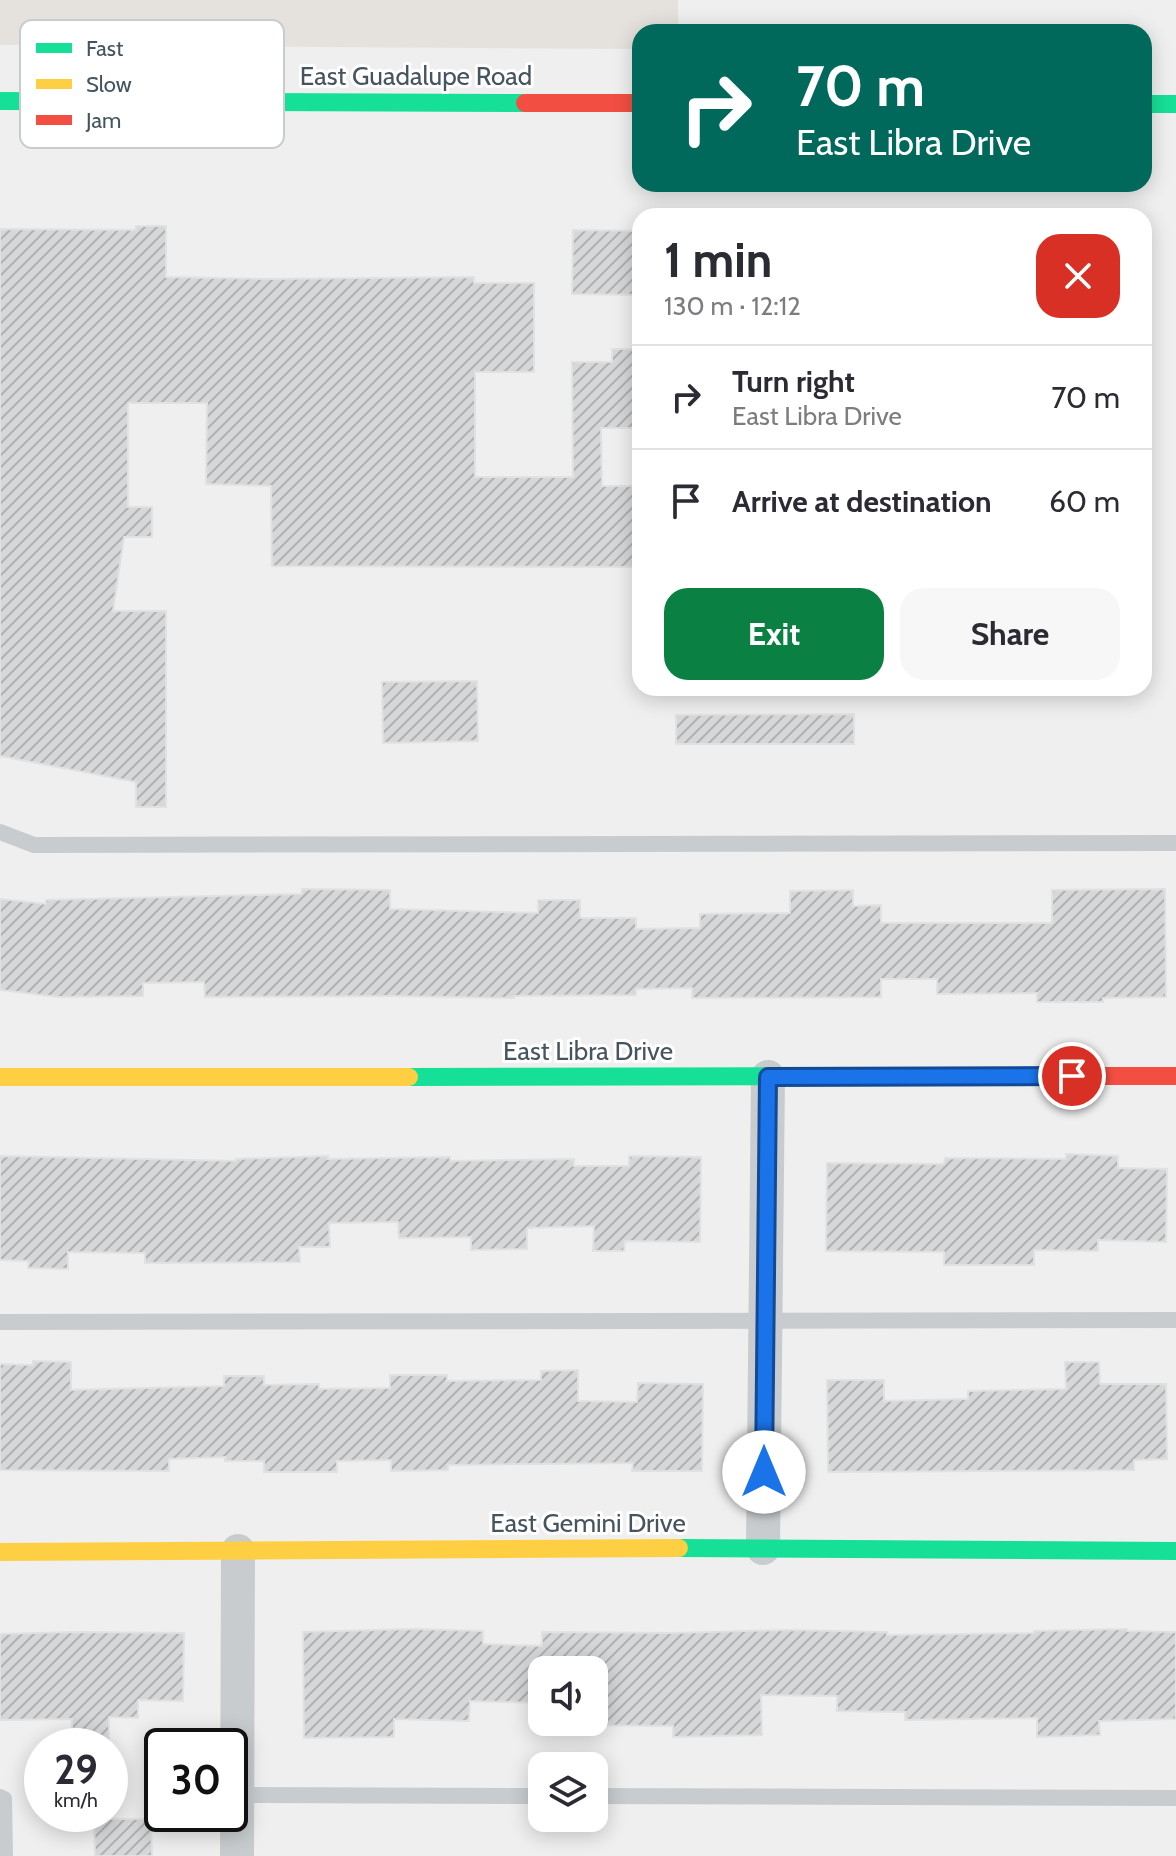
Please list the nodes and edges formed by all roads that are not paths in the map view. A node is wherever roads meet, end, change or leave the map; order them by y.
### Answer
1 (0, 101) edge
2 (20, 101) edge
3 (284, 102) edge
4 (632, 103) edge
5 (1152, 104) edge
6 (1176, 104) edge
7 (0, 832) edge
8 (1176, 843) edge
9 (1176, 1076) edge
10 (0, 1077) edge
11 (768, 1077) junction
12 (1176, 1320) edge
13 (765, 1321) junction
14 (0, 1322) edge
15 (763, 1548) junction
16 (238, 1551) junction
17 (1176, 1551) edge
18 (0, 1552) edge
19 (237, 1728) edge
20 (248, 1795) edge
21 (528, 1796) edge
22 (608, 1796) edge
23 (0, 1797) edge
24 (1176, 1798) edge
25 (237, 1832) edge
26 (5, 1856) edge
27 (237, 1856) edge

1 - 2 street, East Guadalupe Road
3 - 4 street, East Guadalupe Road
5 - 6 street
7 - 8 lane
9 - 11 street, East Libra Drive
10 - 11 street, East Libra Drive
11 - 13 street
12 - 13 lane
13 - 14 lane
13 - 15 street
15 - 16 street, East Gemini Drive
15 - 17 street, East Gemini Drive
16 - 18 street, East Gemini Drive
16 - 19 street
20 - 21 lane
22 - 24 lane
23 - 26 lane
25 - 27 street

